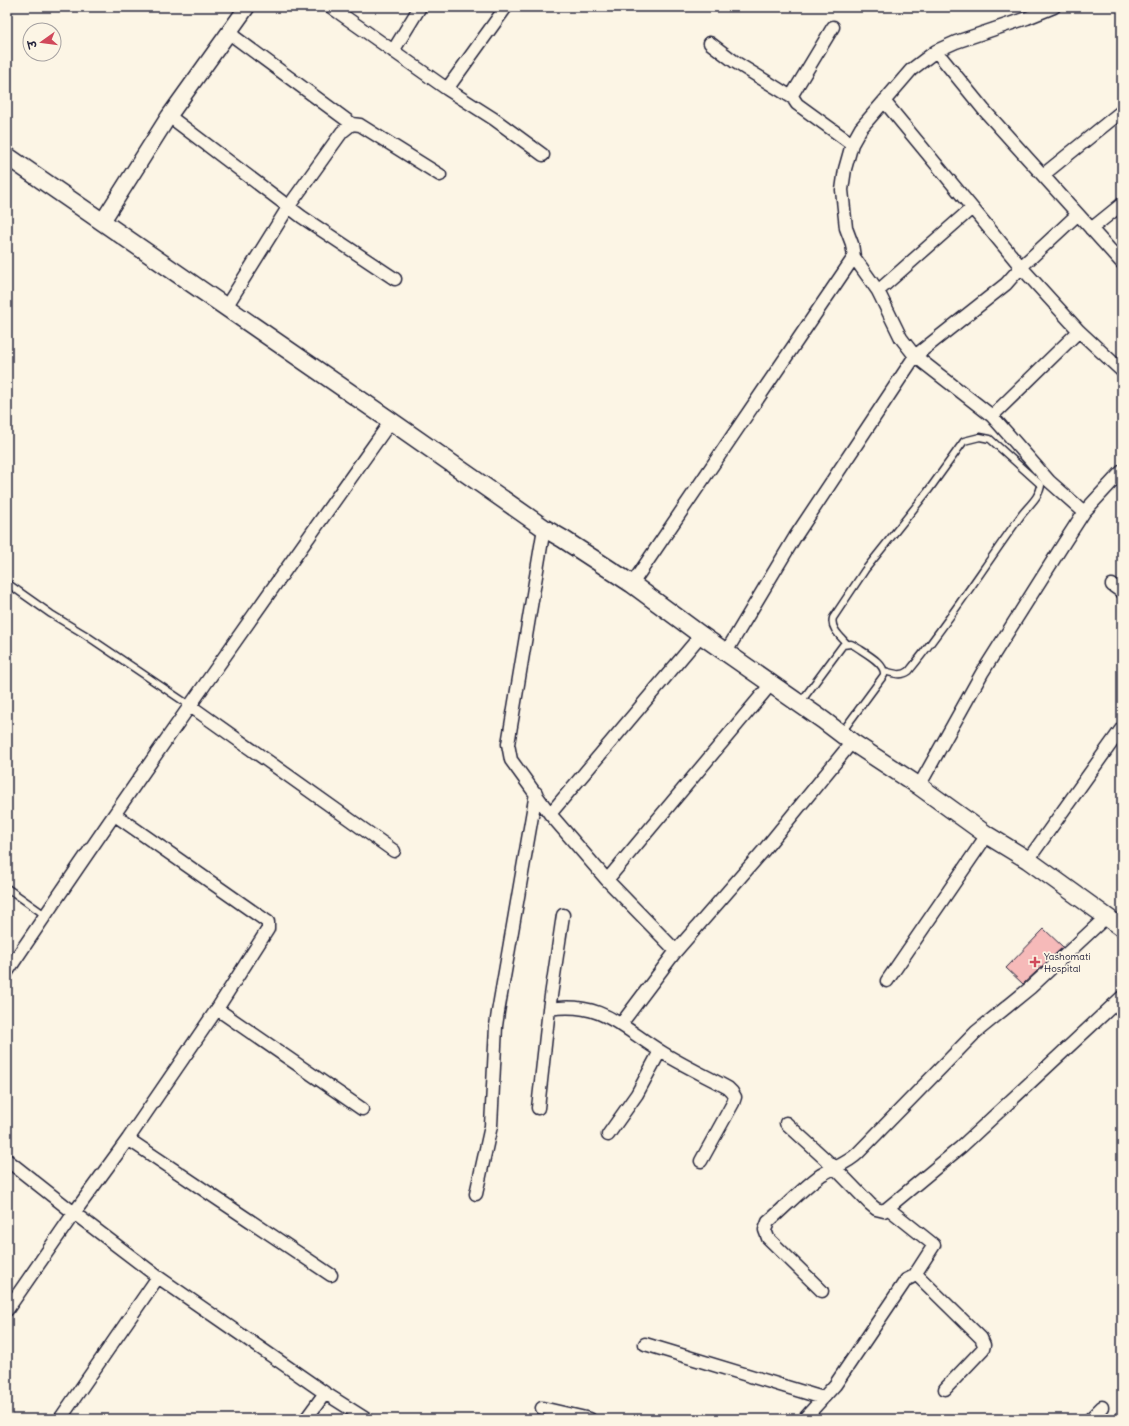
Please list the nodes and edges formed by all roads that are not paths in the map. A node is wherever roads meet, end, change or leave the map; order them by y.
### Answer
1 (247, 7) edge
2 (331, 7) edge
3 (420, 7) edge
4 (506, 7) edge
5 (1054, 7) edge
6 (833, 27) dead end
7 (229, 33) junction
8 (710, 43) dead end
9 (393, 51) junction
10 (936, 51) junction
11 (447, 89) junction
12 (793, 98) junction
13 (884, 101) junction
14 (1122, 111) edge
15 (169, 116) junction
16 (352, 124) junction
17 (852, 144) junction
18 (543, 155) dead end
19 (7, 156) edge
20 (440, 175) dead end
21 (1043, 175) junction
22 (1122, 204) edge
23 (289, 206) junction
24 (972, 208) junction
25 (1078, 214) junction
26 (102, 222) junction
27 (1091, 229) junction
28 (854, 257) junction
29 (1122, 263) edge
30 (1020, 267) junction
31 (395, 279) dead end
32 (878, 291) junction
33 (226, 307) junction
34 (1079, 331) junction
35 (915, 356) junction
36 (1122, 371) edge
37 (992, 416) junction
38 (391, 421) junction
39 (1122, 471) edge
40 (1084, 512) junction
41 (544, 528) junction
42 (7, 583) edge
43 (632, 584) junction
44 (1112, 585) dead end
45 (1122, 592) edge
46 (701, 635) junction
47 (847, 644) junction
48 (726, 652) junction
49 (884, 671) junction
50 (771, 684) junction
51 (800, 704) junction
52 (189, 705) junction
53 (1122, 728) edge
54 (847, 738) junction
55 (919, 786) junction
56 (536, 793) junction
57 (550, 814) junction
58 (115, 815) junction
59 (987, 835) junction
60 (394, 851) dead end
61 (1028, 860) junction
62 (607, 880) junction
63 (7, 888) edge
64 (45, 915) junction
65 (563, 915) dead end
66 (1106, 917) junction
67 (1122, 928) edge
68 (676, 951) junction
69 (7, 972) edge
70 (887, 981) dead end
71 (1122, 997) edge
72 (549, 1008) junction
73 (217, 1009) junction
74 (621, 1024) junction
75 (660, 1051) junction
76 (538, 1108) dead end
77 (362, 1109) dead end
78 (786, 1124) dead end
79 (608, 1135) dead end
80 (128, 1139) junction
81 (7, 1160) edge
82 (701, 1161) dead end
83 (835, 1168) junction
84 (476, 1194) dead end
85 (889, 1209) junction
86 (74, 1213) junction
87 (331, 1276) dead end
88 (914, 1276) junction
89 (158, 1277) junction
90 (822, 1291) dead end
91 (7, 1310) edge
92 (645, 1344) dead end
93 (945, 1389) dead end
94 (325, 1392) junction
95 (823, 1398) junction
96 (1102, 1407) dead end
97 (542, 1408) dead end
98 (60, 1419) edge
99 (306, 1419) edge
100 (366, 1419) edge
101 (590, 1419) edge
102 (804, 1419) edge
103 (1090, 1419) edge

1 - 7 street
2 - 9 street
3 - 9 street
4 - 11 street
5 - 10 street
6 - 12 street
7 - 15 street
7 - 16 street
8 - 12 street
9 - 11 street
10 - 13 street
10 - 21 street
11 - 18 street
12 - 17 street
13 - 17 street
13 - 24 street
14 - 21 street
15 - 23 street
15 - 26 street
16 - 20 street
16 - 23 street
17 - 28 street
19 - 26 main road
21 - 25 street
22 - 27 street
23 - 31 street
23 - 33 street
24 - 30 street
24 - 32 street
25 - 27 street
25 - 30 street
26 - 33 main road
27 - 29 street
28 - 32 street
28 - 43 street
30 - 34 street
30 - 35 street
32 - 35 street
33 - 38 main road
34 - 36 street
34 - 37 street
35 - 37 street
35 - 48 street
37 - 40 street
38 - 41 main road
38 - 52 street
39 - 40 street
40 - 55 street
41 - 43 main road
41 - 56 street
42 - 52 lane
43 - 46 main road
44 - 45 street
46 - 48 main road
46 - 57 street
47 - 49 lane
47 - 49 lane
47 - 51 lane
48 - 50 main road
49 - 54 lane
50 - 51 main road
50 - 62 street
51 - 54 main road
52 - 58 street
52 - 60 street
53 - 61 street
54 - 55 main road
54 - 68 street
55 - 59 main road
56 - 57 street
56 - 84 street
57 - 62 street
58 - 64 street
58 - 73 street
59 - 61 main road
59 - 70 street
61 - 66 main road
62 - 68 street
63 - 64 lane
64 - 69 street
65 - 72 street
66 - 67 main road
66 - 83 street
68 - 74 street
71 - 85 street
72 - 74 street
72 - 76 street
73 - 77 street
73 - 80 street
74 - 75 street
75 - 79 street
75 - 82 street
78 - 83 street
80 - 86 street
80 - 87 street
81 - 86 street
83 - 85 street
83 - 90 street
85 - 88 street
86 - 89 street
86 - 91 street
88 - 93 street
88 - 95 street
89 - 94 street
89 - 98 street
92 - 95 street
94 - 99 street
94 - 100 street
95 - 102 street
96 - 103 street
97 - 101 street

